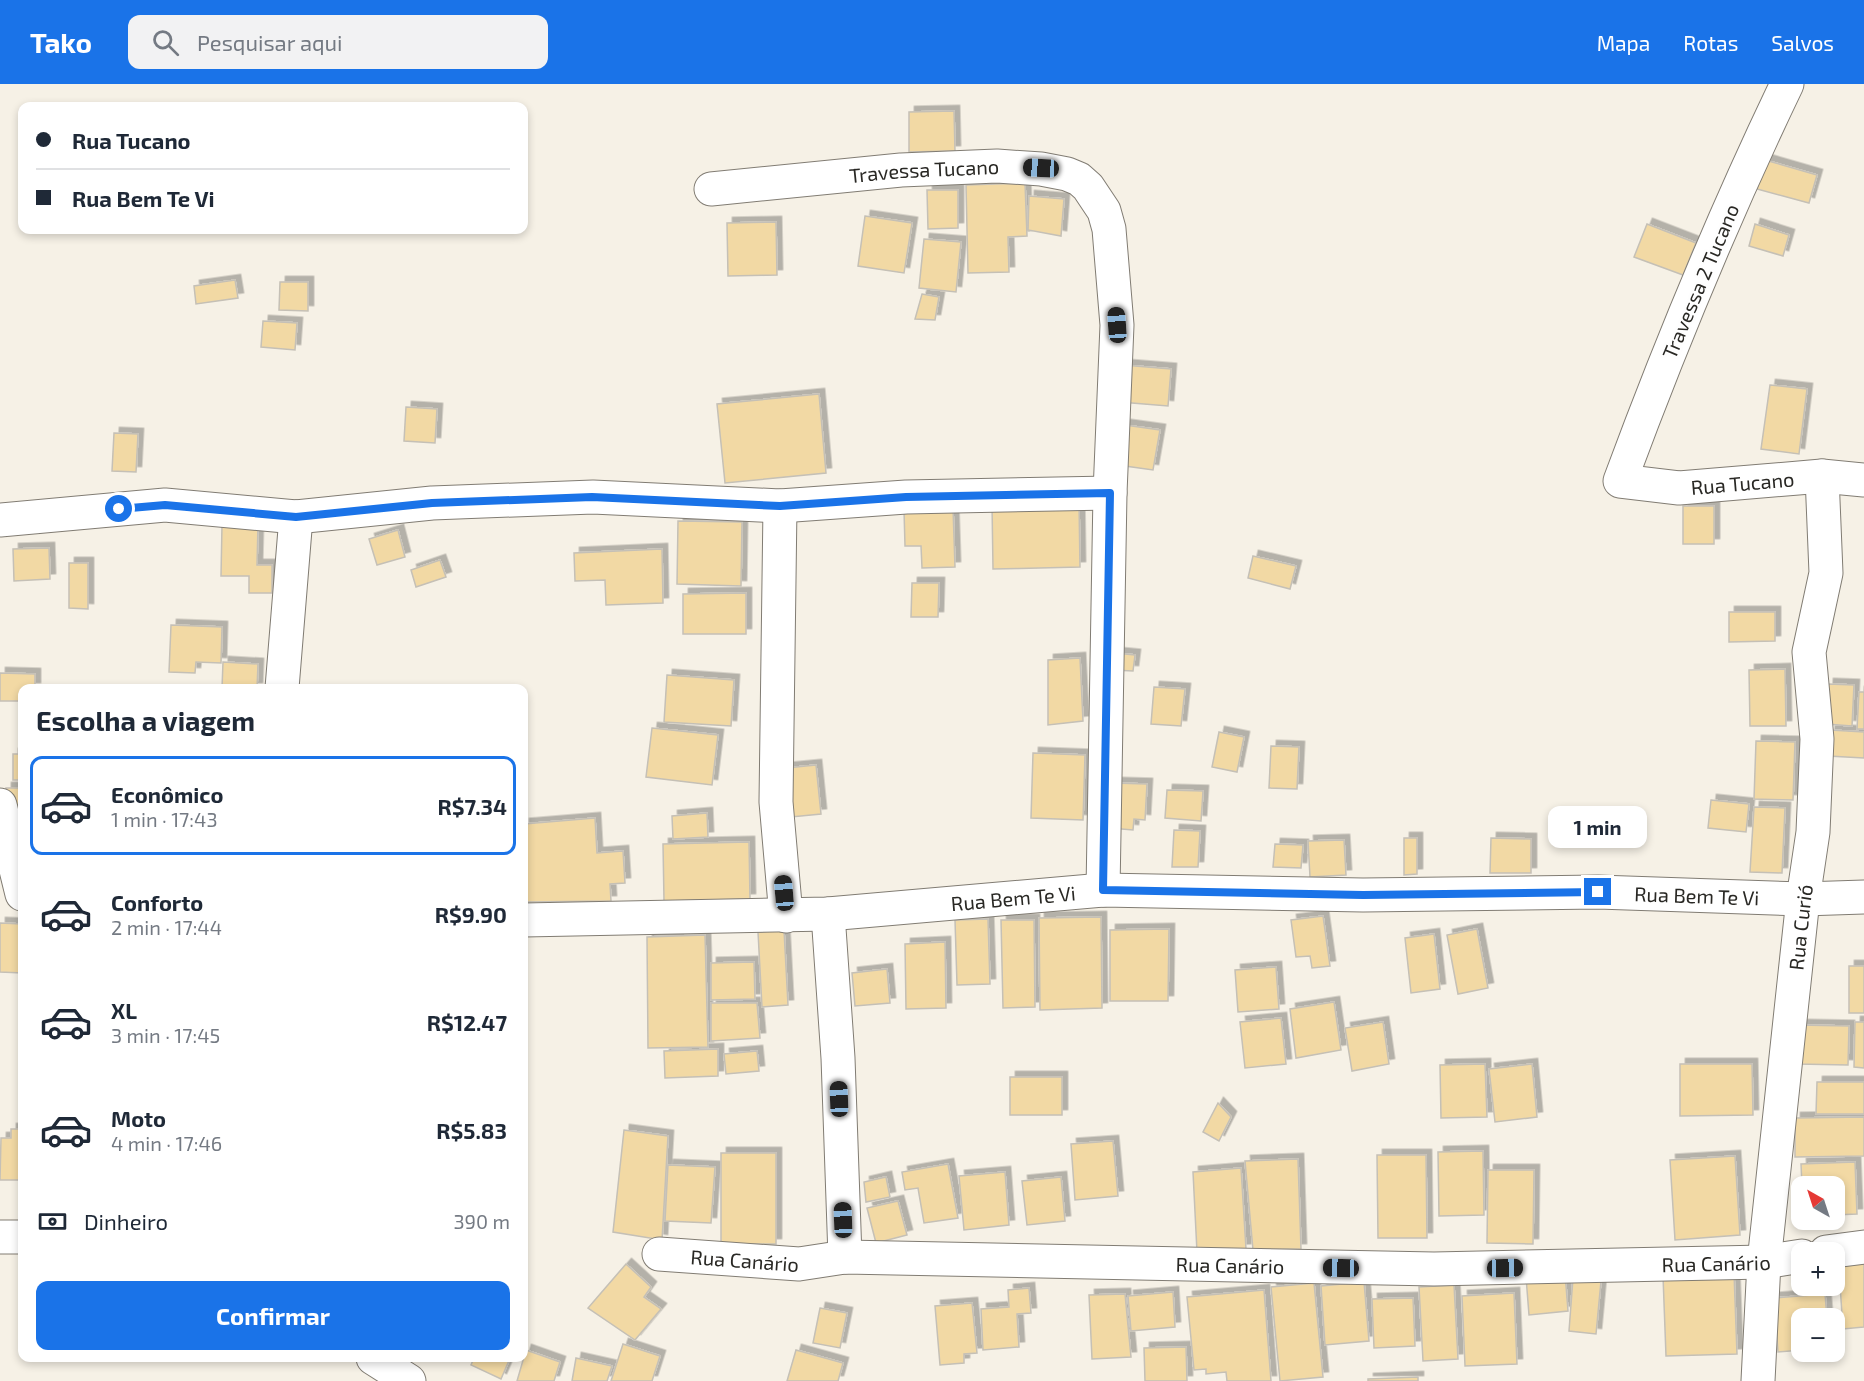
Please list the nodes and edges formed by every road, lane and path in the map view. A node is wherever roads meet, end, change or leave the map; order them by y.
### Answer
1 (1787, 84) edge
2 (711, 189) dead end
3 (1822, 476) junction
4 (1864, 480) edge
5 (1620, 481) joint
6 (1110, 493) junction
7 (780, 506) junction
8 (296, 517) junction
9 (0, 520) edge
10 (282, 684) edge
11 (0, 805) edge
12 (18, 878) edge
13 (1103, 890) junction
14 (0, 897) edge
15 (1864, 897) edge
16 (18, 899) edge
17 (1803, 899) junction
18 (828, 914) junction
19 (786, 916) junction
20 (528, 920) edge
21 (0, 1237) edge
22 (18, 1237) edge
23 (1864, 1247) edge
24 (1845, 1250) edge
25 (659, 1254) dead end
26 (844, 1257) junction
27 (1791, 1258) edge
28 (1764, 1262) junction
29 (379, 1362) edge
30 (409, 1381) edge
31 (1758, 1381) edge

1 - 5 street, Travessa 2 Tucano
2 - 6 street, Travessa Tucano
3 - 4 street, Rua Tucano
3 - 5 street, Rua Tucano
3 - 17 street, Rua Curió
6 - 7 street
6 - 13 street, Travessa Tucano
7 - 8 street
7 - 19 street
8 - 9 street
8 - 10 street
11 - 12 street
13 - 17 street, Rua Bem Te Vi
13 - 18 street, Rua Bem Te Vi
14 - 16 street
15 - 17 street, Rua Bem Te Vi
17 - 28 street, Rua Curió
18 - 19 street, Rua Bem Te Vi
18 - 26 street
19 - 20 street, Rua Bem Te Vi
21 - 22 street
23 - 24 street
25 - 26 street, Rua Canário
26 - 28 street, Rua Canário
27 - 28 street, Rua Canário
28 - 31 street, Rua Curió
29 - 30 street

